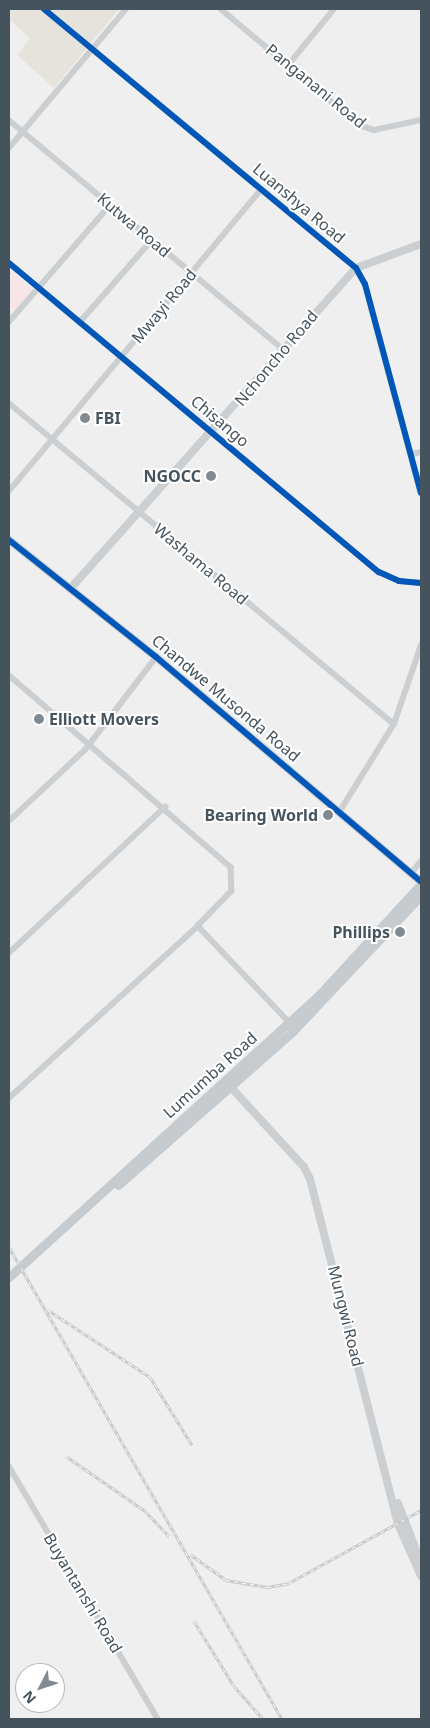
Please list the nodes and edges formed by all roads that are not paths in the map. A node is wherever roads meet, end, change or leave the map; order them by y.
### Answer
1 (44, 9) edge
2 (126, 9) edge
3 (221, 9) edge
4 (334, 9) edge
5 (92, 49) junction
6 (289, 64) junction
7 (9, 120) edge
8 (421, 120) edge
9 (22, 132) junction
10 (9, 148) edge
11 (262, 190) junction
12 (110, 205) junction
13 (152, 240) junction
14 (421, 244) edge
15 (9, 263) edge
16 (356, 268) junction
17 (192, 273) junction
18 (38, 288) junction
19 (9, 322) edge
20 (79, 323) junction
21 (283, 349) junction
22 (121, 358) junction
23 (9, 403) edge
24 (213, 432) junction
25 (52, 439) junction
26 (421, 452) edge
27 (413, 454) junction
28 (9, 491) edge
29 (421, 493) edge
30 (137, 510) junction
31 (9, 540) edge
32 (421, 584) edge
33 (70, 589) junction
34 (421, 647) edge
35 (156, 657) junction
36 (9, 676) edge
37 (394, 724) junction
38 (88, 741) junction
39 (165, 808) junction
40 (340, 810) junction
41 (9, 821) edge
42 (421, 860) edge
43 (413, 871) junction
44 (421, 883) edge
45 (421, 895) edge
46 (198, 926) junction
47 (9, 953) edge
48 (290, 1023) junction
49 (229, 1082) junction
50 (9, 1098) edge
51 (9, 1278) edge
52 (9, 1284) edge
53 (9, 1466) edge
54 (421, 1563) edge
55 (421, 1576) edge
56 (158, 1719) edge

1 - 5 street, Luanshya Road
2 - 5 street
3 - 6 street, Panganani Road
4 - 6 street
5 - 9 street
5 - 11 street, Luanshya Road
6 - 8 street, Panganani Road
7 - 9 street, Kutwa Road
9 - 10 street
9 - 12 street, Kutwa Road
11 - 16 street, Luanshya Road
11 - 17 street, Mwayi Road
12 - 13 street, Kutwa Road
12 - 18 street
13 - 17 street, Kutwa Road
13 - 20 street
14 - 16 main road, Nchoncho Road
15 - 18 street, Chisango
16 - 21 main road, Nchoncho Road
16 - 27 street, Luanshya Road
17 - 21 street, Kutwa Road
17 - 22 street, Mwayi Road
18 - 19 street
18 - 20 street, Chisango
20 - 22 street, Chisango
21 - 24 main road, Nchoncho Road
22 - 24 street, Chisango
22 - 25 street, Mwayi Road
23 - 25 street, Washama Road
24 - 30 main road, Nchoncho Road
24 - 32 street, Chisango
25 - 28 street, Mwayi Road
25 - 30 street, Washama Road
26 - 27 street
27 - 29 street, Luanshya Road
30 - 33 main road, Nchoncho Road
30 - 37 street, Washama Road
31 - 33 main road, Chandwe Musonda Road
33 - 35 main road, Chandwe Musonda Road
34 - 37 street
35 - 38 street
35 - 40 main road, Chandwe Musonda Road
36 - 38 street
37 - 40 street
38 - 39 street
38 - 41 street
39 - 46 street
39 - 47 street
40 - 43 main road, Chandwe Musonda Road
42 - 43 street
43 - 44 main road, Chandwe Musonda Road
44 - 48 main road, Lumumba Road
45 - 49 main road, Lumumba Road
46 - 48 street
46 - 50 street
48 - 49 main road, Lumumba Road
49 - 51 main road, Lumumba Road
49 - 52 main road, Lumumba Road
49 - 54 main road, Mungwi Road
49 - 55 main road, Mungwi Road
53 - 56 street, Buyantanshi Road

